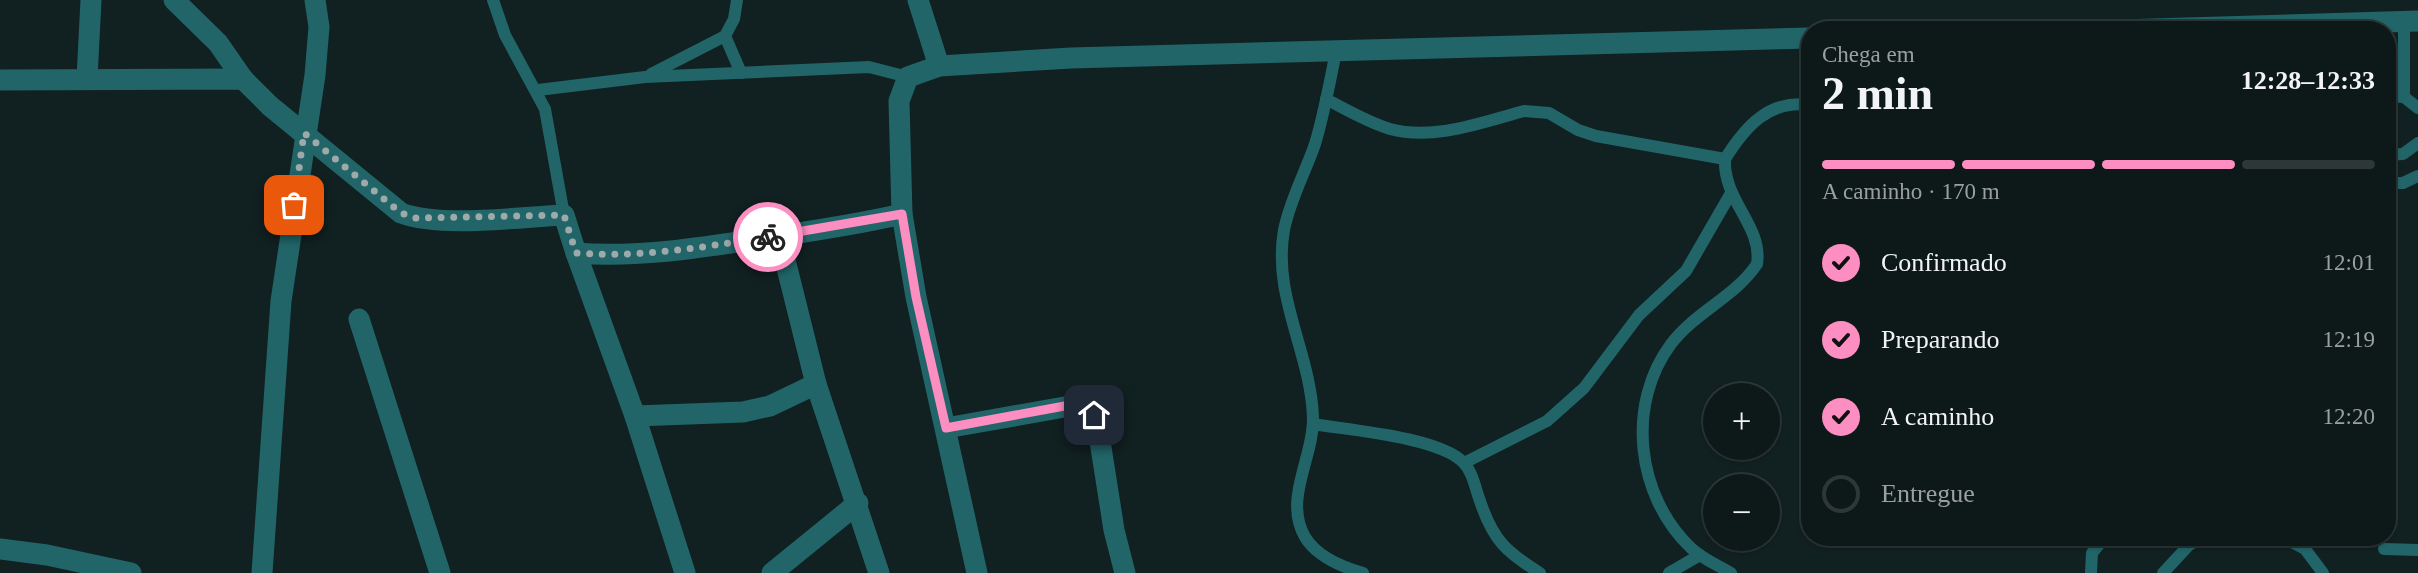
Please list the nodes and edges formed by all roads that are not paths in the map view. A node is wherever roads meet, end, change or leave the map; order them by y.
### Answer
1 (92, 0) edge
2 (174, 0) edge
3 (315, 0) edge
4 (493, 0) edge
5 (737, 0) edge
6 (918, 0) edge
7 (2412, 16) edge
8 (725, 36) junction
9 (1801, 38) edge
10 (1336, 51) junction
11 (939, 66) junction
12 (741, 73) junction
13 (645, 77) junction
14 (908, 77) junction
15 (87, 79) junction
16 (243, 79) junction
17 (0, 80) edge
18 (538, 90) junction
19 (2396, 98) edge
20 (1326, 99) junction
21 (2414, 102) edge
22 (1801, 104) edge
23 (304, 133) junction
24 (2416, 150) edge
25 (2396, 155) edge
26 (1724, 159) junction
27 (2418, 176) edge
28 (2396, 183) edge
29 (1731, 193) junction
30 (902, 214) junction
31 (564, 215) junction
32 (779, 236) junction
33 (576, 253) junction
34 (359, 319) dead end
35 (816, 384) junction
36 (635, 416) junction
37 (1313, 424) junction
38 (946, 428) junction
39 (1464, 463) junction
40 (858, 503) junction
41 (2098, 546) edge
42 (2188, 546) edge
43 (2298, 546) edge
44 (2384, 549) dead end
45 (0, 550) edge
46 (2418, 550) edge
47 (1700, 555) junction
48 (70, 566) edge
49 (131, 573) edge
50 (262, 573) edge
51 (440, 573) edge
52 (685, 573) edge
53 (772, 573) edge
54 (879, 573) edge
55 (977, 573) edge
56 (1125, 573) edge
57 (1363, 573) edge
58 (1540, 573) edge
59 (1669, 573) edge
60 (1731, 573) edge
61 (2091, 573) edge
62 (2163, 573) edge
63 (2323, 573) edge

1 - 15 street
2 - 16 street
3 - 23 street
4 - 18 lane
5 - 8 lane
6 - 11 street
7 - 21 lane
8 - 12 lane
8 - 13 lane
9 - 10 street
10 - 11 street
10 - 20 lane
11 - 14 street
12 - 13 lane
12 - 14 lane
13 - 18 lane
14 - 30 street
15 - 16 street
15 - 17 street
16 - 23 street
18 - 31 lane
19 - 21 lane
20 - 26 lane
20 - 37 lane
22 - 26 lane
23 - 31 street
23 - 50 street
24 - 25 lane
26 - 29 lane
27 - 28 lane
29 - 39 lane
29 - 47 lane
30 - 32 street
30 - 38 street
31 - 33 street
32 - 33 street
32 - 35 street
33 - 36 street
34 - 51 street
35 - 36 street
35 - 40 street
36 - 52 street
37 - 39 lane
37 - 57 lane
38 - 55 street
38 - 56 street
39 - 58 lane
40 - 53 street
40 - 54 street
41 - 61 lane
42 - 62 lane
43 - 63 lane
44 - 46 lane
45 - 48 street
47 - 59 lane
47 - 60 lane
48 - 49 street

